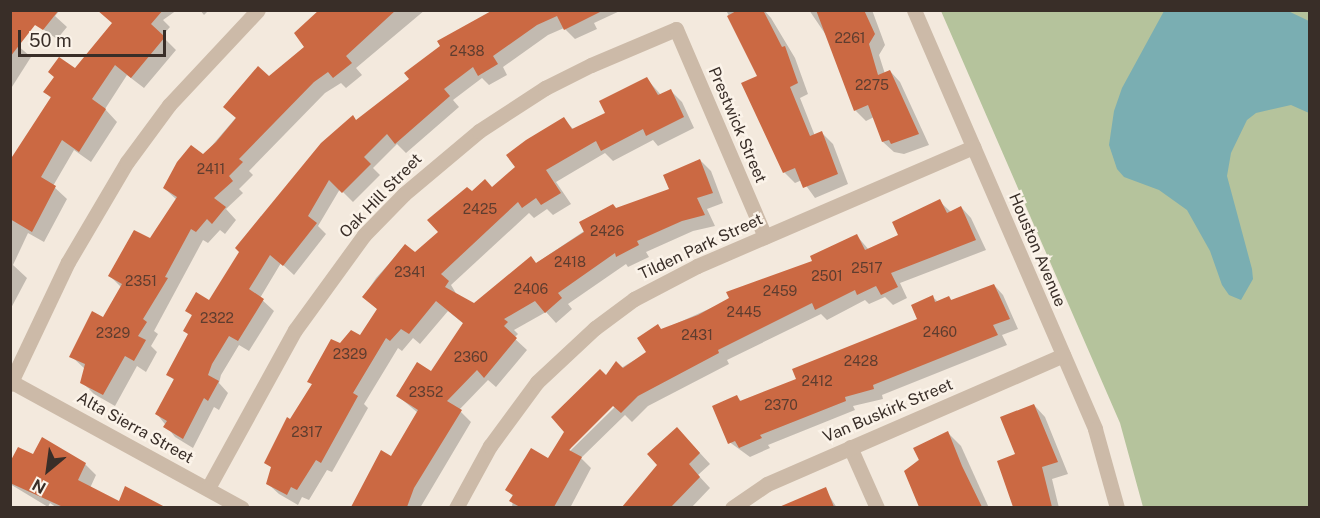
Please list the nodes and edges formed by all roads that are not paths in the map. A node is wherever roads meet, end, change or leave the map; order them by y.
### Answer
1 (258, 10) edge
2 (914, 10) edge
3 (676, 28) joint
4 (973, 147) junction
5 (765, 237) junction
6 (1063, 355) junction
7 (11, 382) edge
8 (850, 447) junction
9 (208, 488) junction
10 (242, 507) edge
11 (456, 507) edge
12 (732, 507) edge
13 (877, 507) edge
14 (1117, 507) edge

1 - 7 street
2 - 4 street, Houston Avenue
3 - 5 street, Prestwick Street
3 - 9 street, Oak Hill Street
4 - 5 street, Tilden Park Street
4 - 6 street, Houston Avenue
5 - 11 street, Tilden Park Street
6 - 8 street, Van Buskirk Street
6 - 14 street, Houston Avenue
7 - 9 street, Alta Sierra Street
8 - 12 street, Van Buskirk Street
8 - 13 street
9 - 10 street, Alta Sierra Street

